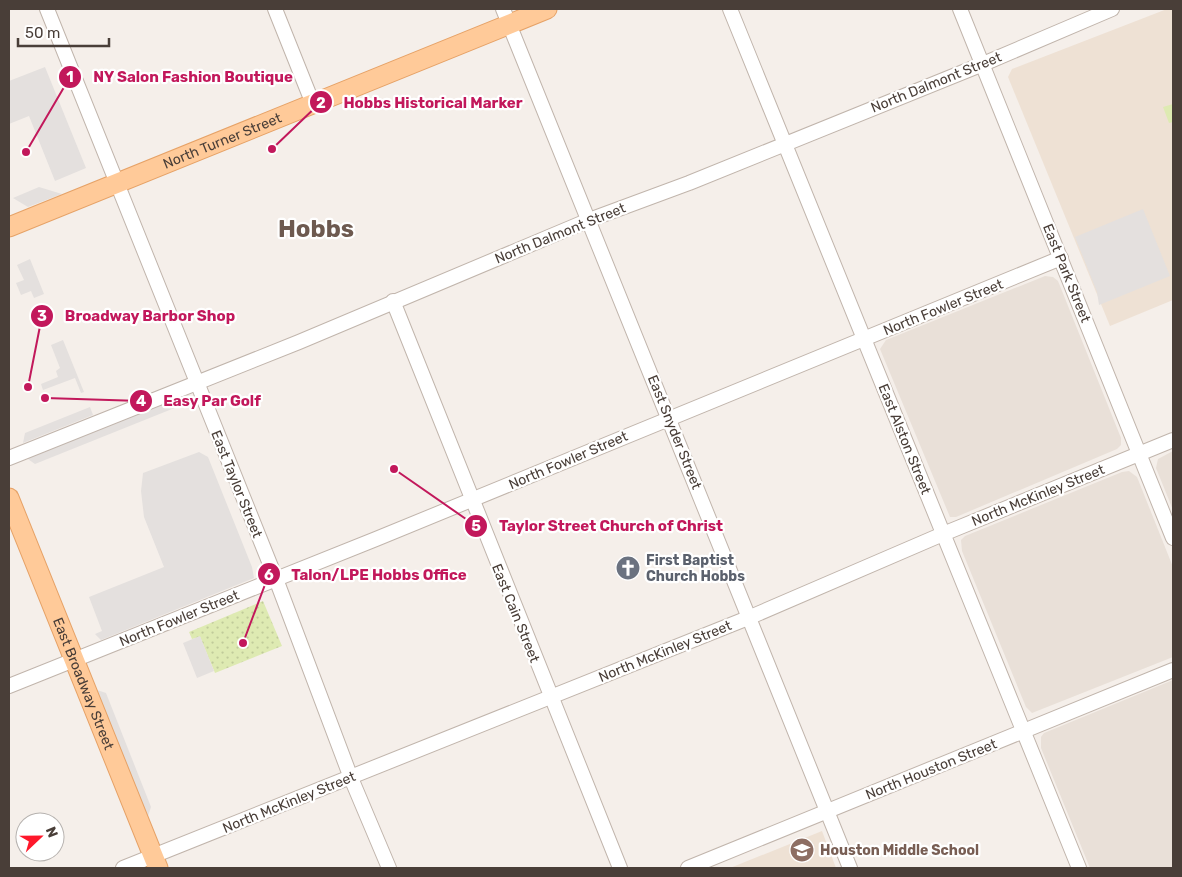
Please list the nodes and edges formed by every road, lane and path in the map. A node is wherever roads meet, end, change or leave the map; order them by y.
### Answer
1 (46, 9) edge
2 (275, 9) edge
3 (547, 9) edge
4 (730, 9) edge
5 (960, 9) edge
6 (1112, 9) edge
7 (506, 16) edge
8 (983, 64) junction
9 (313, 104) junction
10 (784, 142) junction
11 (116, 184) junction
12 (589, 220) junction
13 (9, 227) edge
14 (1061, 258) junction
15 (393, 301) junction
16 (864, 339) junction
17 (197, 383) junction
18 (669, 418) junction
19 (1173, 440) edge
20 (1139, 454) junction
21 (9, 458) edge
22 (9, 498) edge
23 (471, 500) junction
24 (943, 534) junction
25 (1173, 538) edge
26 (276, 579) junction
27 (748, 618) junction
28 (74, 660) junction
29 (1173, 670) edge
30 (9, 686) edge
31 (550, 697) junction
32 (1024, 731) junction
33 (351, 778) junction
34 (827, 812) junction
35 (156, 862) edge
36 (123, 868) edge
37 (389, 868) edge
38 (620, 868) edge
39 (688, 868) edge
40 (850, 868) edge
41 (1079, 868) edge

1 - 11 street, East Taylor Street
2 - 9 street
3 - 7 main road, North Turner Street
4 - 10 street, East Alston Street
5 - 8 street, East Park Street
6 - 8 street, North Dalmont Street
7 - 9 main road, North Turner Street
7 - 12 street, East Snyder Street
8 - 10 street, North Dalmont Street
8 - 14 street, East Park Street
9 - 11 main road, North Turner Street
10 - 12 street, North Dalmont Street
10 - 16 street, East Alston Street
11 - 13 main road, North Turner Street
11 - 17 street, East Taylor Street
12 - 15 street, North Dalmont Street
12 - 18 street, East Snyder Street
14 - 16 street, North Fowler Street
14 - 20 street, East Park Street
15 - 17 street, North Dalmont Street
15 - 23 street, East Cain Street
16 - 18 street, North Fowler Street
16 - 24 street, East Alston Street
17 - 21 street, North Dalmont Street
17 - 26 street, East Taylor Street
18 - 23 street, North Fowler Street
18 - 27 street, East Snyder Street
19 - 20 street, North McKinley Street
20 - 24 street, North McKinley Street
20 - 25 street, East Park Street
22 - 28 main road, East Broadway Street
23 - 26 street, North Fowler Street
23 - 31 street, East Cain Street
24 - 27 street, North McKinley Street
24 - 32 street, East Alston Street
26 - 28 street, North Fowler Street
26 - 33 street, East Taylor Street
27 - 31 street, North McKinley Street
27 - 34 street, East Snyder Street
28 - 30 street, North Fowler Street
28 - 35 main road, East Broadway Street
29 - 32 street, North Houston Street
31 - 33 street, North McKinley Street
31 - 38 street, East Cain Street
32 - 34 street, North Houston Street
32 - 41 street, East Alston Street
33 - 35 street, North McKinley Street
33 - 37 street, East Taylor Street
34 - 39 street, North Houston Street
34 - 40 street, East Snyder Street
35 - 36 street, North McKinley Street

